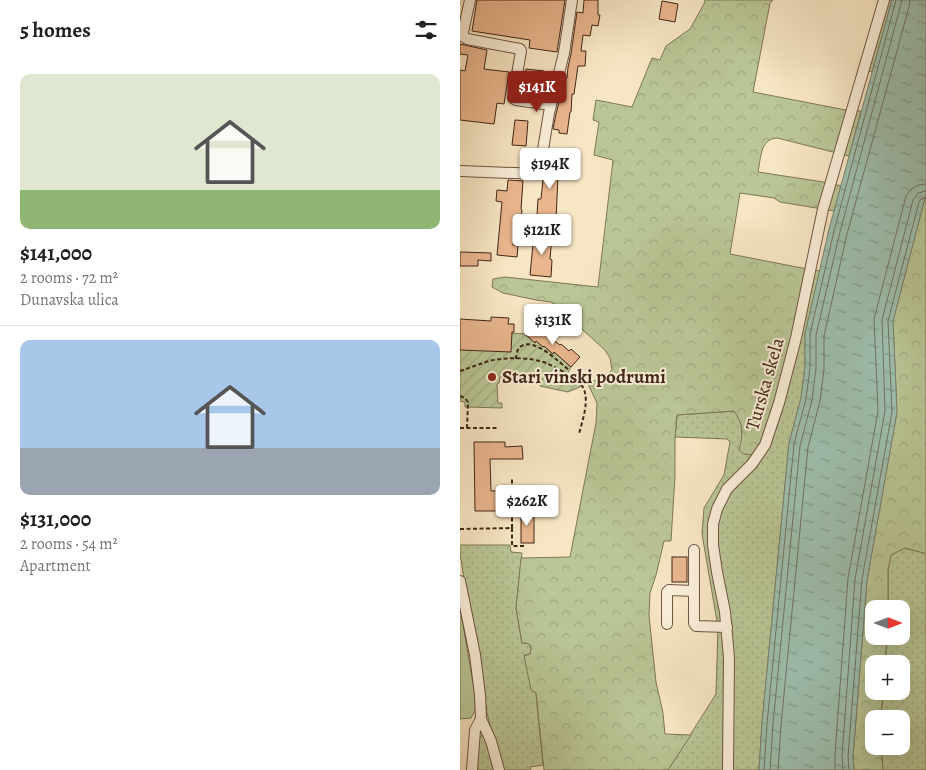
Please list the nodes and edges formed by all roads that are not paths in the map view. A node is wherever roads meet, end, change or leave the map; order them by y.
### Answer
1 (470, 0) edge
2 (572, 0) edge
3 (884, 0) edge
4 (460, 34) edge
5 (551, 105) junction
6 (460, 171) edge
7 (694, 550) dead end
8 (460, 581) edge
9 (694, 591) junction
10 (667, 624) dead end
11 (727, 627) junction
12 (480, 719) junction
13 (472, 770) edge
14 (499, 770) edge
15 (728, 770) edge

1 - 4 street
2 - 5 street
3 - 11 street, Turska skela
4 - 5 street
5 - 6 street
7 - 9 street
8 - 12 street
9 - 10 street
9 - 11 street
11 - 15 street, Turska skela
12 - 13 street
12 - 14 street

